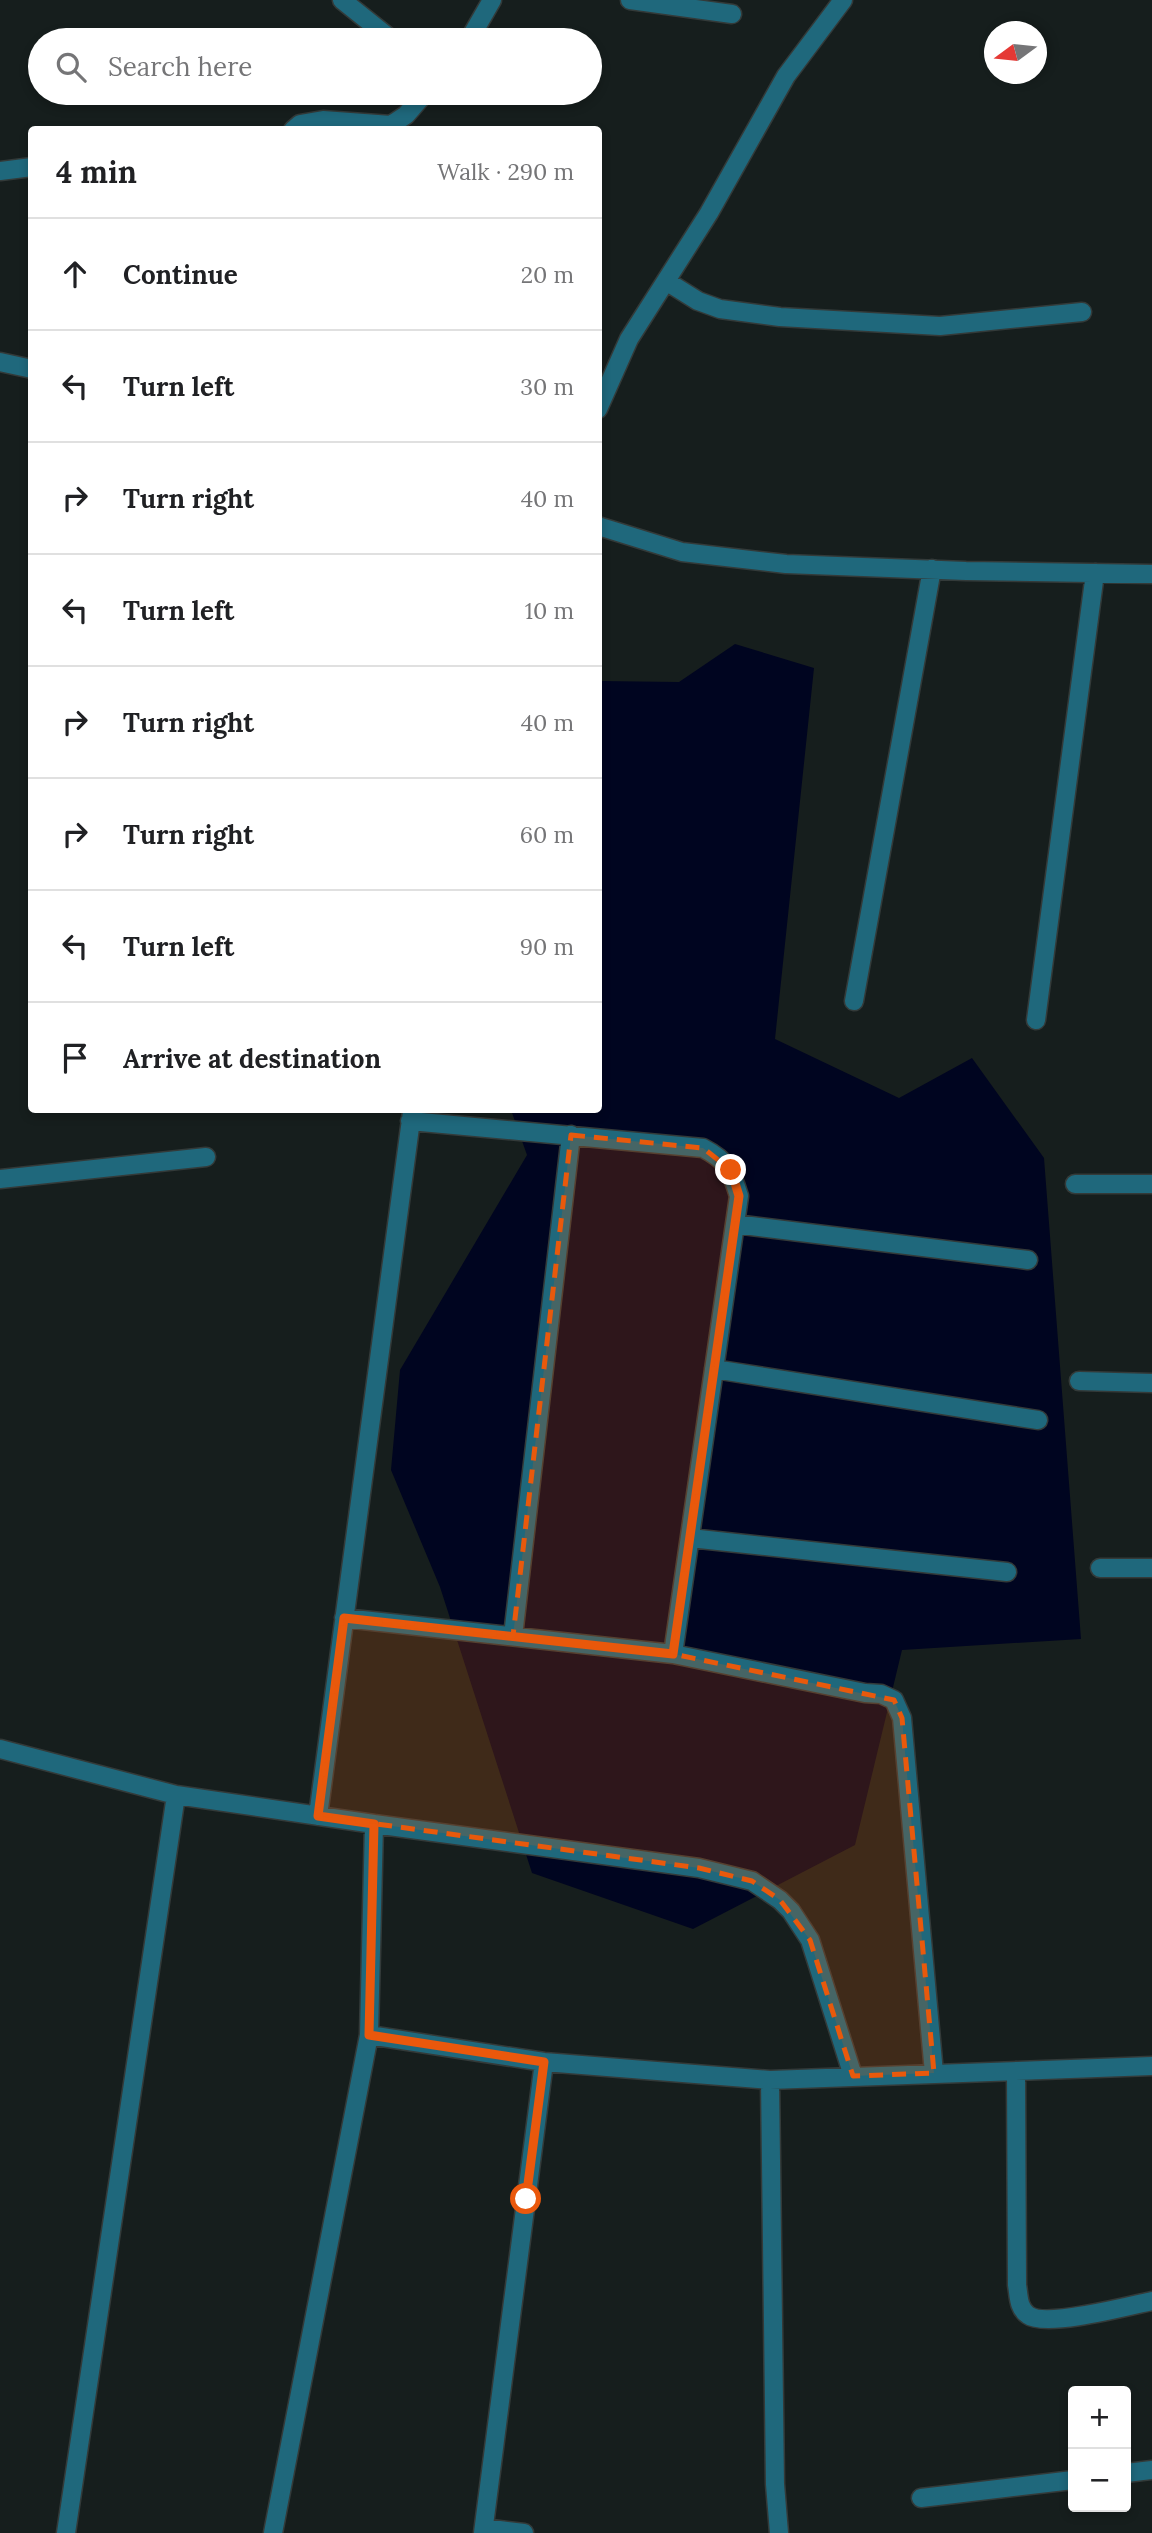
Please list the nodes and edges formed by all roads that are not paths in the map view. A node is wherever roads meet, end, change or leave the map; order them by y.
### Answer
1 (342, 0) edge
2 (492, 0) edge
3 (631, 0) edge
4 (843, 0) edge
5 (732, 15) dead end
6 (377, 28) edge
7 (477, 28) edge
8 (415, 105) edge
9 (298, 126) edge
10 (28, 168) edge
11 (0, 171) edge
12 (666, 281) junction
13 (1082, 312) dead end
14 (0, 362) edge
15 (28, 368) edge
16 (602, 400) edge
17 (602, 527) edge
18 (932, 569) junction
19 (1095, 573) junction
20 (1152, 574) edge
21 (854, 1001) dead end
22 (1036, 1020) dead end
23 (411, 1115) edge
24 (571, 1135) junction
25 (206, 1157) dead end
26 (0, 1179) edge
27 (1075, 1184) dead end
28 (1152, 1184) edge
29 (735, 1224) junction
30 (1028, 1260) dead end
31 (714, 1369) junction
32 (1079, 1381) dead end
33 (1152, 1384) edge
34 (1038, 1420) dead end
35 (690, 1538) junction
36 (1100, 1568) dead end
37 (1152, 1568) edge
38 (1007, 1572) dead end
39 (344, 1618) junction
40 (513, 1636) junction
41 (673, 1654) junction
42 (0, 1749) edge
43 (176, 1795) junction
44 (318, 1816) junction
45 (374, 1824) junction
46 (369, 2035) junction
47 (544, 2062) junction
48 (1152, 2066) edge
49 (1016, 2071) junction
50 (934, 2073) junction
51 (853, 2077) junction
52 (770, 2080) junction
53 (1152, 2301) edge
54 (1152, 2470) edge
55 (1131, 2472) edge
56 (1068, 2481) edge
57 (921, 2498) dead end
58 (483, 2530) edge
59 (66, 2533) edge
60 (273, 2533) edge
61 (524, 2533) edge
62 (779, 2533) edge

1 - 6 street
2 - 7 street
3 - 5 street
4 - 12 street
8 - 9 street
10 - 11 street
12 - 13 street
12 - 16 street
14 - 15 street
17 - 18 street
18 - 19 street
18 - 21 street
19 - 20 street
19 - 22 street
23 - 24 street
23 - 39 street
24 - 29 street
24 - 40 street
25 - 26 street
27 - 28 street
29 - 30 street
29 - 31 street
31 - 34 street
31 - 35 street
32 - 33 street
35 - 38 street
35 - 41 street
36 - 37 street
39 - 40 street
39 - 44 street
40 - 41 street
41 - 50 street
42 - 43 street
43 - 44 street
43 - 59 street
44 - 45 street
45 - 46 street
45 - 51 street
46 - 47 street
46 - 60 street
47 - 52 street
47 - 58 street
48 - 49 street
49 - 50 street
49 - 53 street
50 - 51 street
51 - 52 street
52 - 62 street
54 - 55 street
56 - 57 street
58 - 61 street

